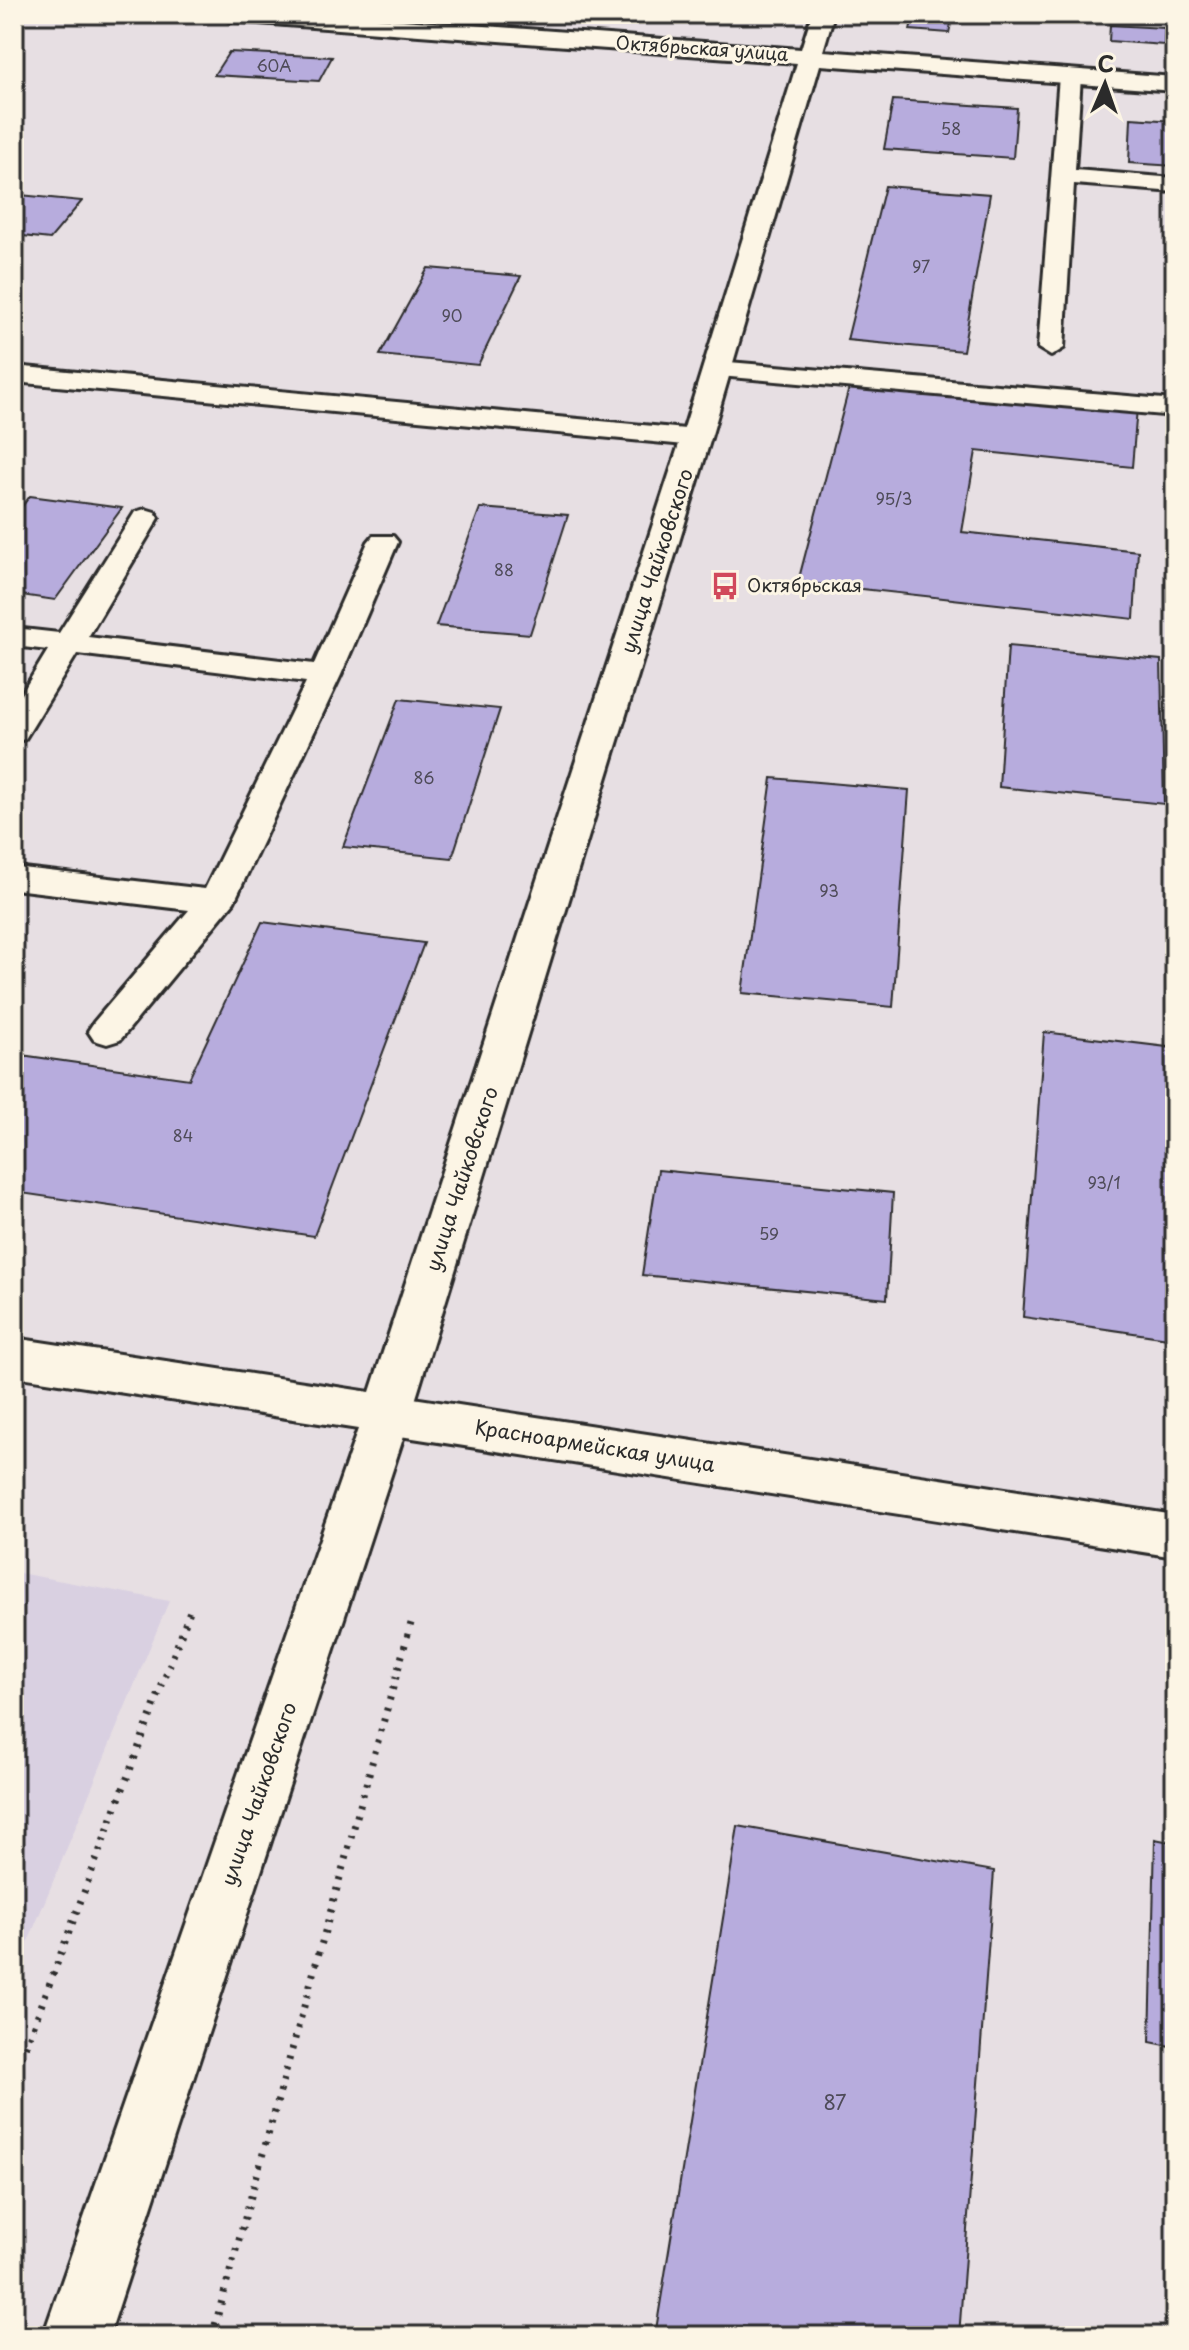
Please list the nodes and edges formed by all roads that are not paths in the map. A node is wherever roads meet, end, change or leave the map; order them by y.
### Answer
1 (230, 14) edge
2 (823, 14) edge
3 (811, 57) junction
4 (1070, 76) junction
5 (1175, 84) edge
6 (1063, 176) junction
7 (1175, 185) edge
8 (1051, 348) dead end
9 (717, 369) junction
10 (14, 374) edge
11 (1175, 408) edge
12 (696, 438) junction
13 (145, 518) dead end
14 (383, 542) dead end
15 (14, 637) edge
16 (70, 643) junction
17 (325, 675) junction
18 (14, 732) edge
19 (14, 878) edge
20 (216, 902) junction
21 (107, 1031) dead end
22 (14, 1357) edge
23 (387, 1414) junction
24 (1175, 1536) edge
25 (76, 2336) edge

1 - 3 main road, Октябрьская улица
2 - 3 main road, улица Чайковского
3 - 4 main road, Октябрьская улица
3 - 9 main road, улица Чайковского
4 - 5 main road, Октябрьская улица
4 - 6 lane
6 - 7 lane
6 - 8 lane
9 - 11 lane
9 - 12 main road, улица Чайковского
10 - 12 lane
12 - 23 main road, улица Чайковского
13 - 16 lane
14 - 17 lane
15 - 16 lane
16 - 17 lane
16 - 18 lane
17 - 20 lane
19 - 20 lane
20 - 21 lane
22 - 23 main road, Красноармейская улица
23 - 24 main road, Красноармейская улица
23 - 25 main road, улица Чайковского

